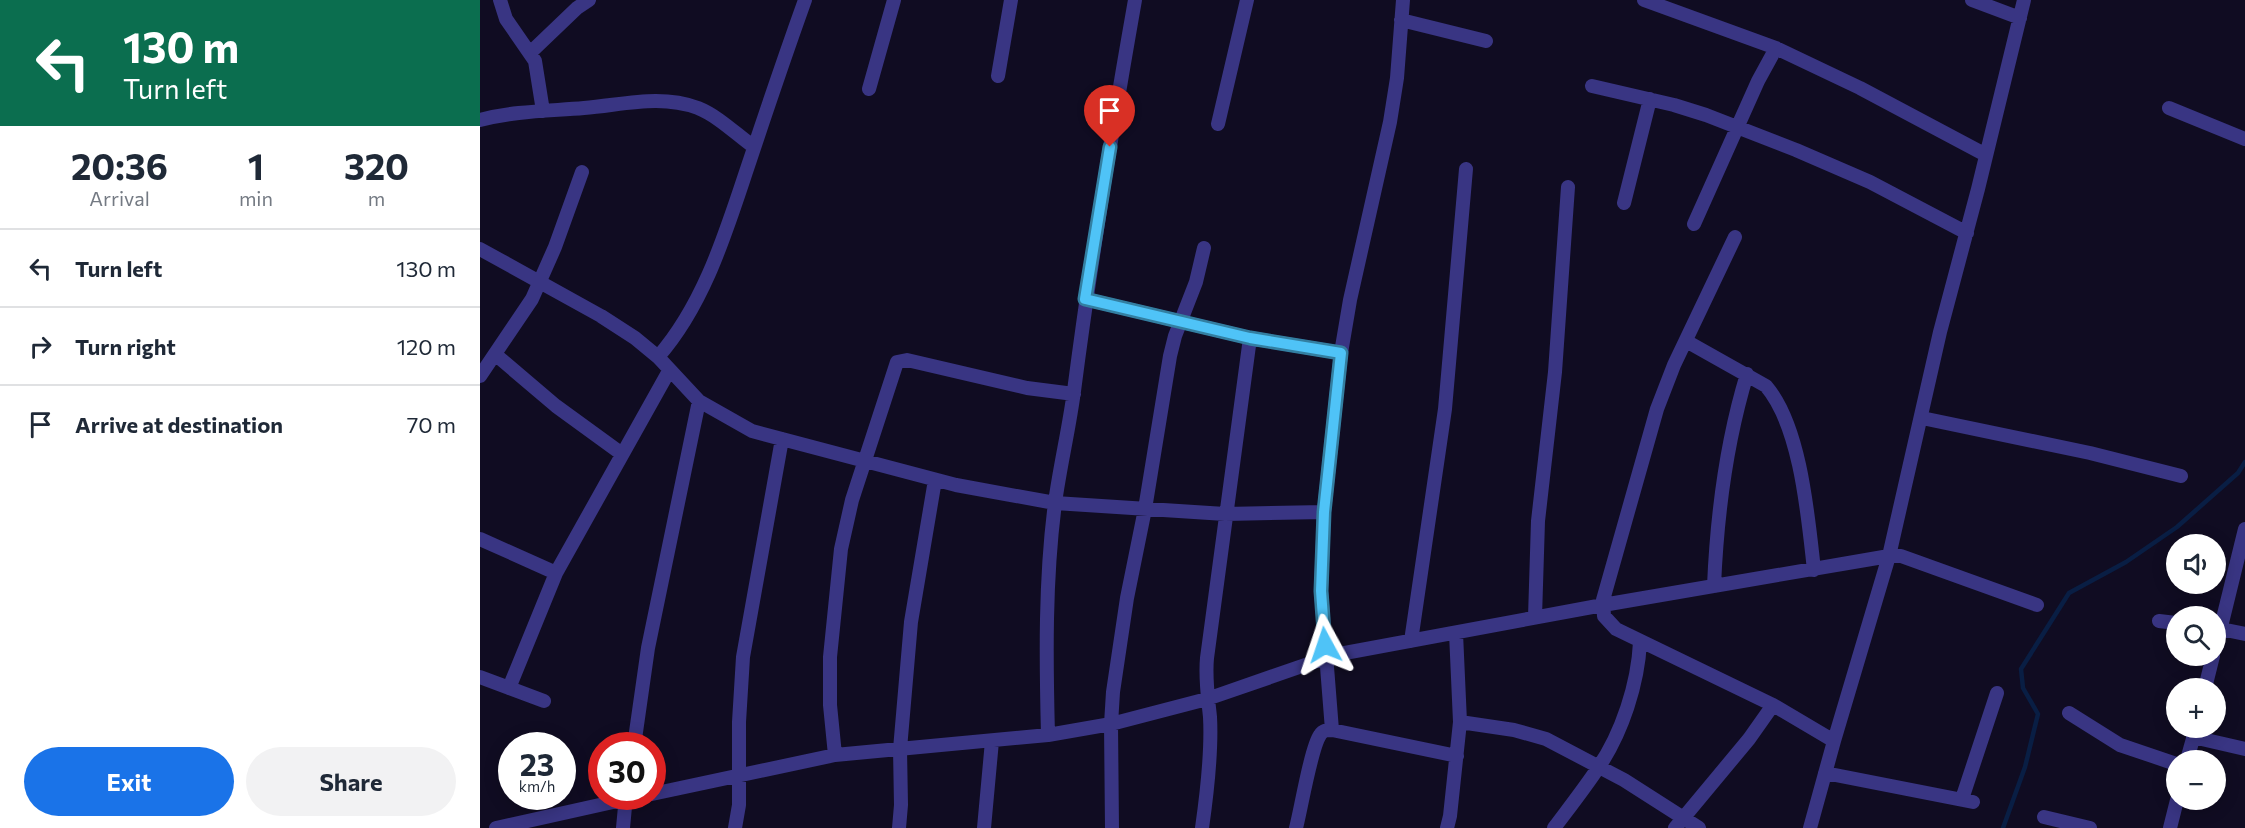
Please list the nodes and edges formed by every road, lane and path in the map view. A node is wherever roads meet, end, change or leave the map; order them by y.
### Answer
1 (500, 0) edge
2 (589, 0) edge
3 (805, 0) edge
4 (894, 0) edge
5 (1011, 0) edge
6 (1135, 0) edge
7 (1247, 0) edge
8 (1403, 0) edge
9 (1644, 0) edge
10 (1972, 0) edge
11 (2024, 0) edge
12 (2020, 18) junction
13 (1401, 20) junction
14 (1486, 41) dead end
15 (1776, 48) junction
16 (531, 52) junction
17 (998, 76) dead end
18 (1592, 87) dead end
19 (869, 90) dead end
20 (1650, 99) junction
21 (2169, 108) dead end
22 (543, 111) junction
23 (480, 120) edge
24 (1218, 124) dead end
25 (1736, 128) junction
26 (2245, 139) edge
27 (754, 147) junction
28 (1986, 155) junction
29 (1466, 169) dead end
30 (582, 172) dead end
31 (1568, 187) dead end
32 (1624, 203) dead end
33 (1694, 224) dead end
34 (1967, 232) junction
35 (1735, 237) dead end
36 (1204, 248) dead end
37 (480, 249) edge
38 (540, 282) junction
39 (1085, 299) junction
40 (1181, 321) junction
41 (1250, 338) junction
42 (1686, 341) junction
43 (1341, 353) junction
44 (496, 355) junction
45 (658, 357) junction
46 (669, 371) junction
47 (1747, 374) junction
48 (480, 376) edge
49 (1074, 394) junction
50 (699, 401) junction
51 (1922, 418) junction
52 (782, 439) junction
53 (622, 454) junction
54 (864, 462) junction
55 (2181, 476) dead end
56 (935, 480) junction
57 (1055, 503) junction
58 (1145, 508) junction
59 (1324, 512) junction
60 (1226, 514) junction
61 (2245, 529) edge
62 (480, 539) edge
63 (1889, 556) junction
64 (1814, 570) junction
65 (556, 573) junction
66 (1714, 586) junction
67 (1603, 605) junction
68 (2037, 605) dead end
69 (2224, 606) edge
70 (1535, 617) junction
71 (2159, 621) dead end
72 (2166, 622) edge
73 (2226, 630) edge
74 (1456, 633) junction
75 (2245, 634) edge
76 (1411, 641) junction
77 (1640, 642) junction
78 (1327, 658) junction
79 (480, 677) edge
80 (509, 688) junction
81 (1997, 693) dead end
82 (1207, 699) junction
83 (544, 701) dead end
84 (1773, 705) junction
85 (2069, 713) dead end
86 (1460, 722) junction
87 (1111, 724) junction
88 (1332, 730) junction
89 (636, 732) edge
90 (1048, 735) junction
91 (2212, 738) edge
92 (992, 741) junction
93 (1834, 741) junction
94 (900, 749) junction
95 (2245, 749) edge
96 (835, 755) junction
97 (1457, 756) junction
98 (2166, 761) edge
99 (1599, 767) junction
100 (1825, 773) junction
101 (740, 776) junction
102 (666, 791) edge
103 (588, 808) edge
104 (628, 810) edge
105 (2174, 810) edge
106 (2044, 818) dead end
107 (1679, 822) edge
108 (496, 828) edge
109 (623, 828) edge
110 (735, 828) edge
111 (899, 828) edge
112 (984, 828) edge
113 (1112, 828) edge
114 (1202, 828) edge
115 (1296, 828) edge
116 (1447, 828) edge
117 (1554, 828) edge
118 (1699, 828) edge
119 (1810, 828) edge
120 (2090, 828) edge
121 (2170, 828) edge

1 - 16 street
2 - 16 street
3 - 27 street
4 - 19 street
5 - 17 street
6 - 39 street
7 - 24 street
8 - 13 street
9 - 15 street
10 - 12 street
11 - 12 street
12 - 28 street
13 - 14 street
13 - 43 street
15 - 25 street
15 - 28 street
16 - 22 street
18 - 20 street
20 - 25 street
20 - 32 street
21 - 26 street
22 - 23 street
22 - 27 street
25 - 33 street
25 - 34 street
27 - 45 street
28 - 34 street
29 - 76 street
30 - 38 street
31 - 70 street
34 - 51 street
35 - 42 street
36 - 40 street
37 - 38 street
38 - 44 street
38 - 45 street
39 - 40 street
39 - 49 street
40 - 41 street
40 - 58 street
41 - 43 street
41 - 60 street
42 - 47 street
42 - 67 street
43 - 59 street
44 - 48 street
44 - 53 street
45 - 46 street
46 - 50 street
46 - 53 street
47 - 64 street
47 - 66 street
49 - 54 street
49 - 57 street
50 - 52 street
50 - 89 street
51 - 55 street
51 - 63 street
52 - 54 street
52 - 101 street
53 - 65 street
54 - 56 street
54 - 96 street
56 - 57 street
56 - 94 street
57 - 58 street
57 - 90 street
58 - 60 street
58 - 87 street
59 - 60 street
59 - 78 street
60 - 82 street
61 - 69 street
62 - 65 street
63 - 64 street
63 - 68 street
63 - 93 street
64 - 66 street
65 - 80 street
66 - 67 street
67 - 70 street
67 - 77 street
70 - 74 street
71 - 72 street
73 - 75 street
74 - 76 street
74 - 86 street
76 - 78 street
77 - 84 street
77 - 99 street
78 - 82 street
78 - 88 street
79 - 80 street
80 - 83 street
81 - 100 street
82 - 87 street
82 - 114 street
84 - 93 street
84 - 107 street
85 - 98 street
86 - 97 street
86 - 99 street
87 - 90 street
87 - 113 street
88 - 97 street
88 - 115 street
90 - 92 street
91 - 95 street
92 - 94 street
92 - 112 street
93 - 100 street
94 - 96 street
94 - 111 street
96 - 101 street
97 - 116 street
99 - 107 street
99 - 117 street
100 - 119 street
101 - 102 street
101 - 110 street
103 - 108 street
104 - 109 street
105 - 121 street
106 - 120 street
107 - 118 street

